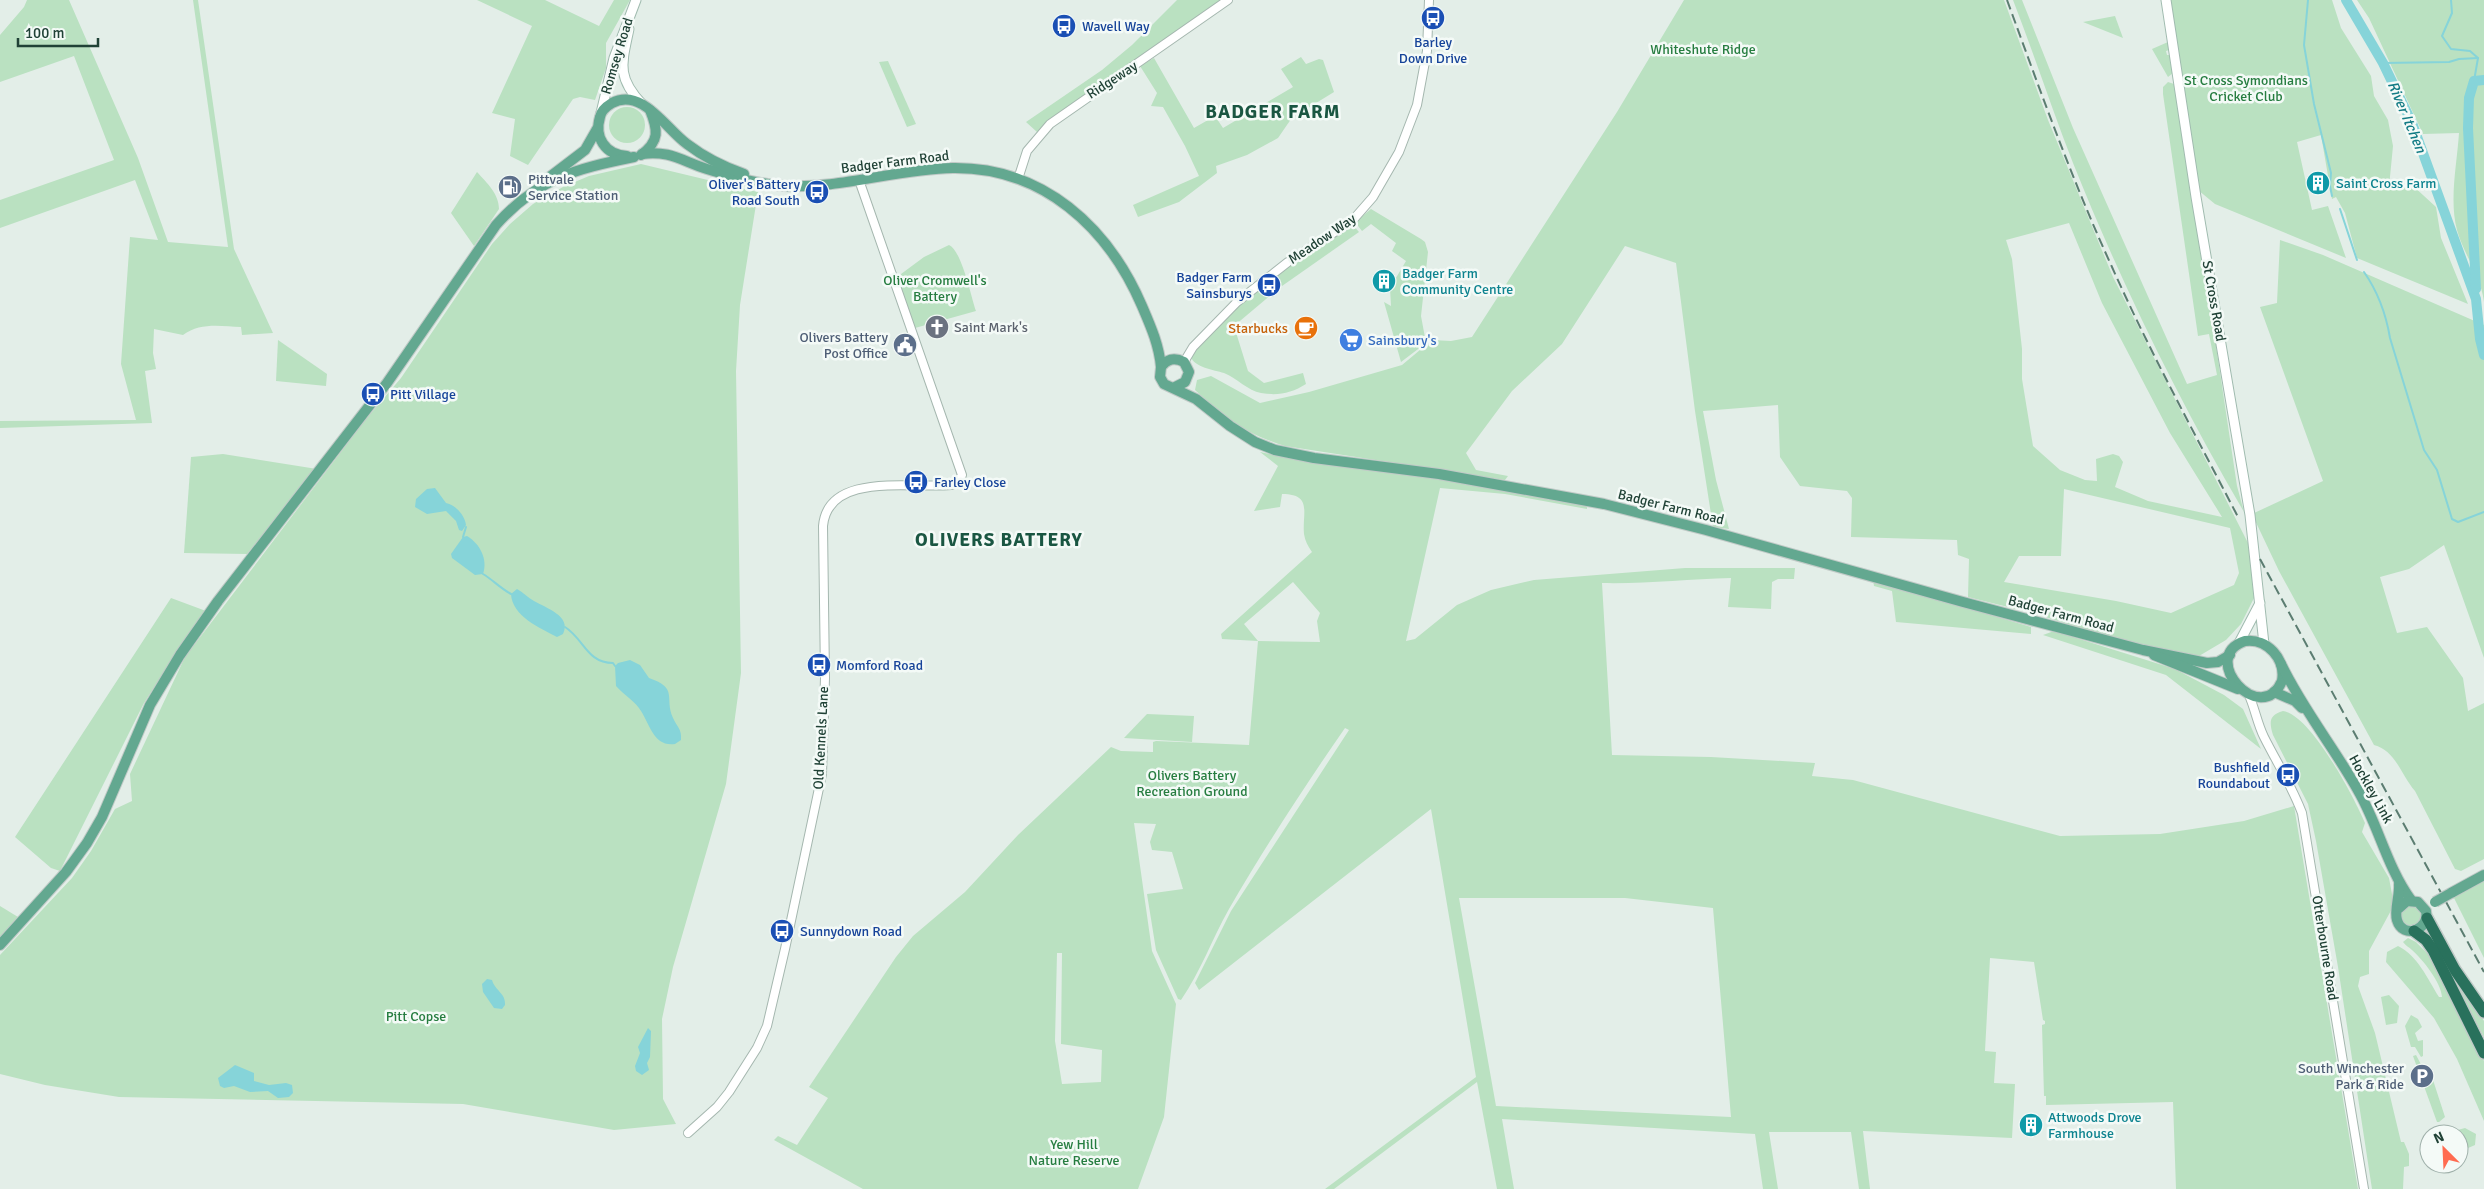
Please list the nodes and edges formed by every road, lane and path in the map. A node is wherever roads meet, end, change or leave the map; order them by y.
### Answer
1 (637, 0) edge
2 (1228, 0) edge
3 (1429, 0) edge
4 (2166, 0) edge
5 (647, 108) junction
6 (601, 114) junction
7 (597, 129) junction
8 (638, 156) junction
9 (1018, 179) junction
10 (859, 180) junction
11 (820, 184) junction
12 (539, 186) junction
13 (1158, 343) junction
14 (1169, 359) junction
15 (1184, 362) junction
16 (1161, 367) junction
17 (1189, 376) junction
18 (1173, 388) junction
19 (1196, 399) junction
20 (2260, 603) junction
21 (2239, 643) junction
22 (2264, 644) junction
23 (2144, 650) junction
24 (2230, 655) junction
25 (2281, 664) junction
26 (2245, 692) junction
27 (2270, 694) junction
28 (2257, 716) junction
29 (2310, 716) junction
30 (2484, 875) edge
31 (2399, 881) junction
32 (2416, 902) junction
33 (2436, 902) junction
34 (2398, 909) junction
35 (2427, 916) junction
36 (2414, 931) junction
37 (0, 945) edge
38 (2484, 1012) edge
39 (2484, 1053) edge
40 (688, 1133) dead end
41 (2364, 1189) edge

1 - 5 main road, Romsey Road
1 - 6 main road, Romsey Road
2 - 9 street, Ridgeway
3 - 15 street, Meadow Way
4 - 20 main road, St Cross Road
5 - 6 main road
5 - 8 main road
5 - 11 main road, Badger Farm Road
6 - 7 main road
7 - 8 main road
7 - 12 main road
8 - 11 main road, Badger Farm Road
8 - 12 main road
9 - 10 main road, Badger Farm Road
9 - 13 main road, Badger Farm Road
10 - 11 main road, Badger Farm Road
10 - 40 street, Old Kennels Lane
12 - 37 main road
13 - 14 main road, Badger Farm Road
13 - 16 main road, Badger Farm Road
14 - 15 main road
14 - 16 main road
15 - 17 main road
16 - 18 main road
17 - 18 main road
17 - 19 main road
18 - 19 main road, Badger Farm Road
19 - 23 main road, Badger Farm Road
20 - 21 main road
20 - 22 main road, St Cross Road
21 - 22 main road
21 - 24 main road
22 - 25 main road
23 - 24 main road, Badger Farm Road
23 - 26 main road, Badger Farm Road
24 - 26 main road
25 - 27 main road
25 - 29 main road, Hockley Link
26 - 27 main road
26 - 28 street, Otterbourne Road
27 - 28 street
27 - 29 main road, Hockley Link
28 - 41 street, Otterbourne Road
29 - 31 main road, Hockley Link
30 - 33 main road, bridge
31 - 32 main road, Hockley Link
31 - 34 main road, Hockley Link
32 - 33 main road
32 - 34 main road
32 - 35 main road
33 - 35 main road
34 - 36 main road
35 - 36 main road
35 - 38 highway
36 - 39 highway

